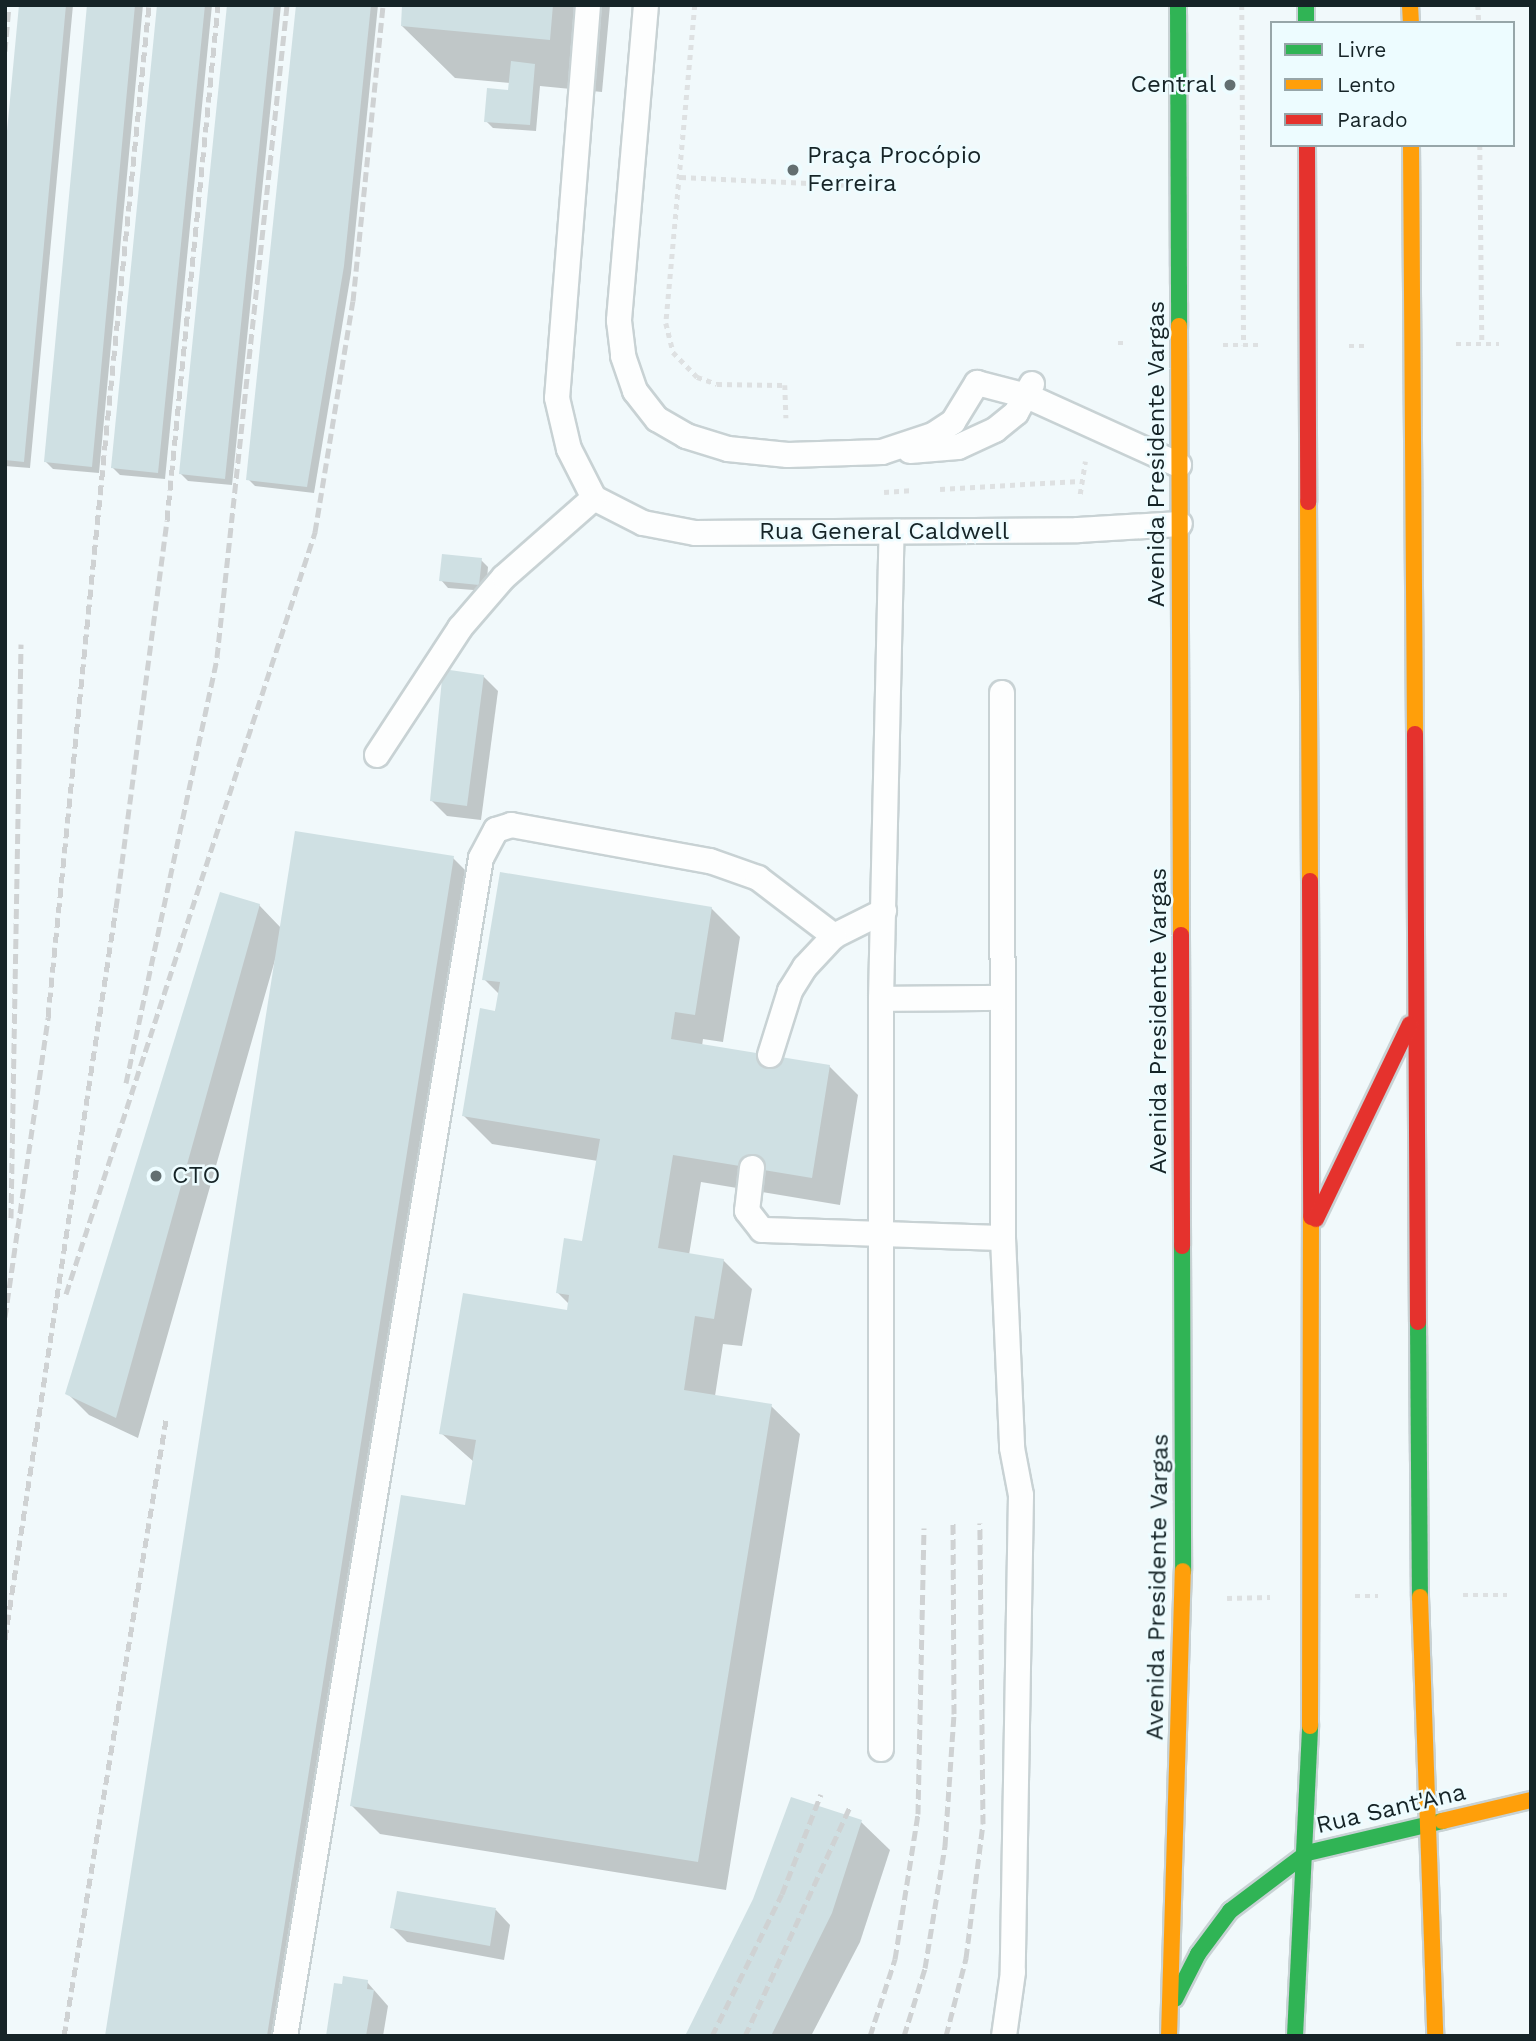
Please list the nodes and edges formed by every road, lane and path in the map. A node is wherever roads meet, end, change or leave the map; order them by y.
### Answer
1 (588, 5) edge
2 (646, 5) edge
3 (695, 5) edge
4 (1178, 5) edge
5 (1242, 5) edge
6 (1307, 147) edge
7 (1412, 147) edge
8 (1480, 147) edge
9 (681, 177) junction
10 (850, 185) dead end
11 (1118, 343) dead end
12 (1126, 343) dead end
13 (1455, 344) dead end
14 (1482, 344) junction
15 (1499, 344) dead end
16 (1222, 345) dead end
17 (1244, 345) junction
18 (1262, 345) dead end
19 (1345, 346) dead end
20 (1372, 346) dead end
21 (785, 385) dead end
22 (1029, 390) junction
23 (882, 452) junction
24 (1179, 466) junction
25 (594, 498) junction
26 (1180, 524) junction
27 (892, 532) junction
28 (1002, 693) dead end
29 (377, 755) dead end
30 (884, 911) junction
31 (834, 936) junction
32 (1000, 998) junction
33 (881, 999) junction
34 (1414, 1015) junction
35 (771, 1055) dead end
36 (752, 1168) dead end
37 (1312, 1227) junction
38 (882, 1236) junction
39 (1003, 1238) junction
40 (1379, 1595) dead end
41 (1463, 1595) dead end
42 (1507, 1595) dead end
43 (1271, 1597) dead end
44 (1351, 1597) dead end
45 (1227, 1598) dead end
46 (881, 1749) dead end
47 (1531, 1800) edge
48 (1424, 1824) junction
49 (1307, 1853) junction
50 (1013, 1972) junction
51 (1169, 2010) junction
52 (285, 2036) edge
53 (1004, 2036) edge
54 (1020, 2036) edge
55 (1169, 2036) edge
56 (1296, 2036) edge
57 (1435, 2036) edge

1 - 25 lane
2 - 23 lane
3 - 9 path
4 - 24 main road, Avenida Presidente Vargas
5 - 17 path
6 - 37 main road
7 - 34 main road
8 - 14 path
9 - 10 path
9 - 21 path
11 - 12 path
13 - 14 path
14 - 15 path
16 - 17 path
17 - 18 path
19 - 20 path
22 - 23 lane
22 - 23 lane
22 - 24 lane
24 - 26 main road, Avenida Presidente Vargas
25 - 27 lane, Rua General Caldwell
25 - 29 lane
26 - 27 lane, Rua General Caldwell
26 - 51 main road, Avenida Presidente Vargas
27 - 30 lane
28 - 32 lane
30 - 31 lane
30 - 33 lane
31 - 35 lane
31 - 52 lane
32 - 33 lane
32 - 39 lane
33 - 38 lane
34 - 37 main road
34 - 48 main road
36 - 38 lane
37 - 49 main road
38 - 39 lane
38 - 46 lane
39 - 50 lane
40 - 44 path
41 - 42 path
43 - 45 path
47 - 48 main road, Rua Sant'Ana
48 - 49 main road, Rua Sant'Ana
48 - 57 main road
49 - 51 main road, Rua Sant'Ana
49 - 56 main road
50 - 53 lane
50 - 54 lane
51 - 55 main road, Avenida Presidente Vargas

